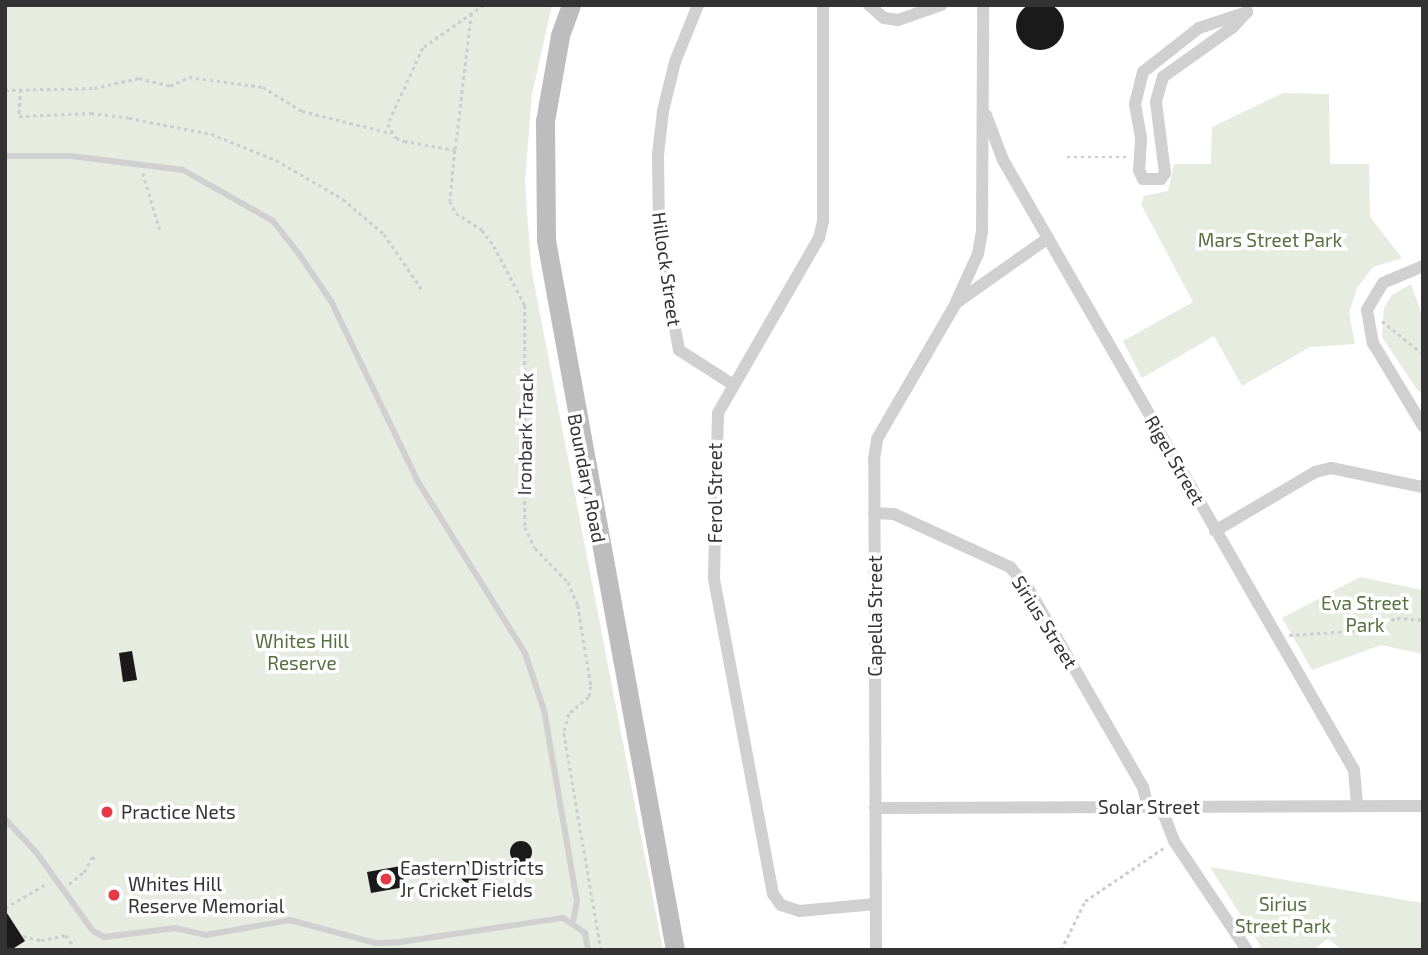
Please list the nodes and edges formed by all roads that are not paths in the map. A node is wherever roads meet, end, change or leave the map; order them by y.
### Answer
1 (571, 5) edge
2 (698, 5) edge
3 (822, 5) edge
4 (869, 5) edge
5 (941, 5) edge
6 (983, 5) edge
7 (1251, 9) edge
8 (986, 115) junction
9 (5, 156) edge
10 (1048, 238) junction
11 (1423, 265) edge
12 (956, 303) junction
13 (732, 384) junction
14 (1423, 426) edge
15 (1423, 486) edge
16 (874, 513) junction
17 (1215, 531) junction
18 (1357, 806) junction
19 (1423, 806) edge
20 (1147, 807) junction
21 (1161, 807) junction
22 (875, 808) junction
23 (5, 819) edge
24 (876, 904) junction
25 (573, 921) junction
26 (588, 950) edge
27 (675, 950) edge
28 (876, 950) edge
29 (1247, 950) edge

1 - 27 main road, Boundary Road
2 - 13 street, Hillock Street
3 - 13 street, Ferol Street
4 - 5 street
6 - 8 street, Capella Street
7 - 7 street
8 - 10 street, Rigel Street
8 - 12 street, Capella Street
9 - 25 lane
10 - 12 street, Capella Street
10 - 17 street, Rigel Street
11 - 14 street
12 - 16 street, Capella Street
13 - 24 street, Ferol Street
15 - 17 street
16 - 20 street, Sirius Street
16 - 22 street, Capella Street
17 - 18 street, Rigel Street
18 - 19 street, Solar Street
18 - 21 street, Solar Street
20 - 21 street, Solar Street
20 - 22 street, Solar Street
21 - 29 street
22 - 24 street, Capella Street
23 - 25 lane
24 - 28 street, Capella Street
25 - 26 lane

